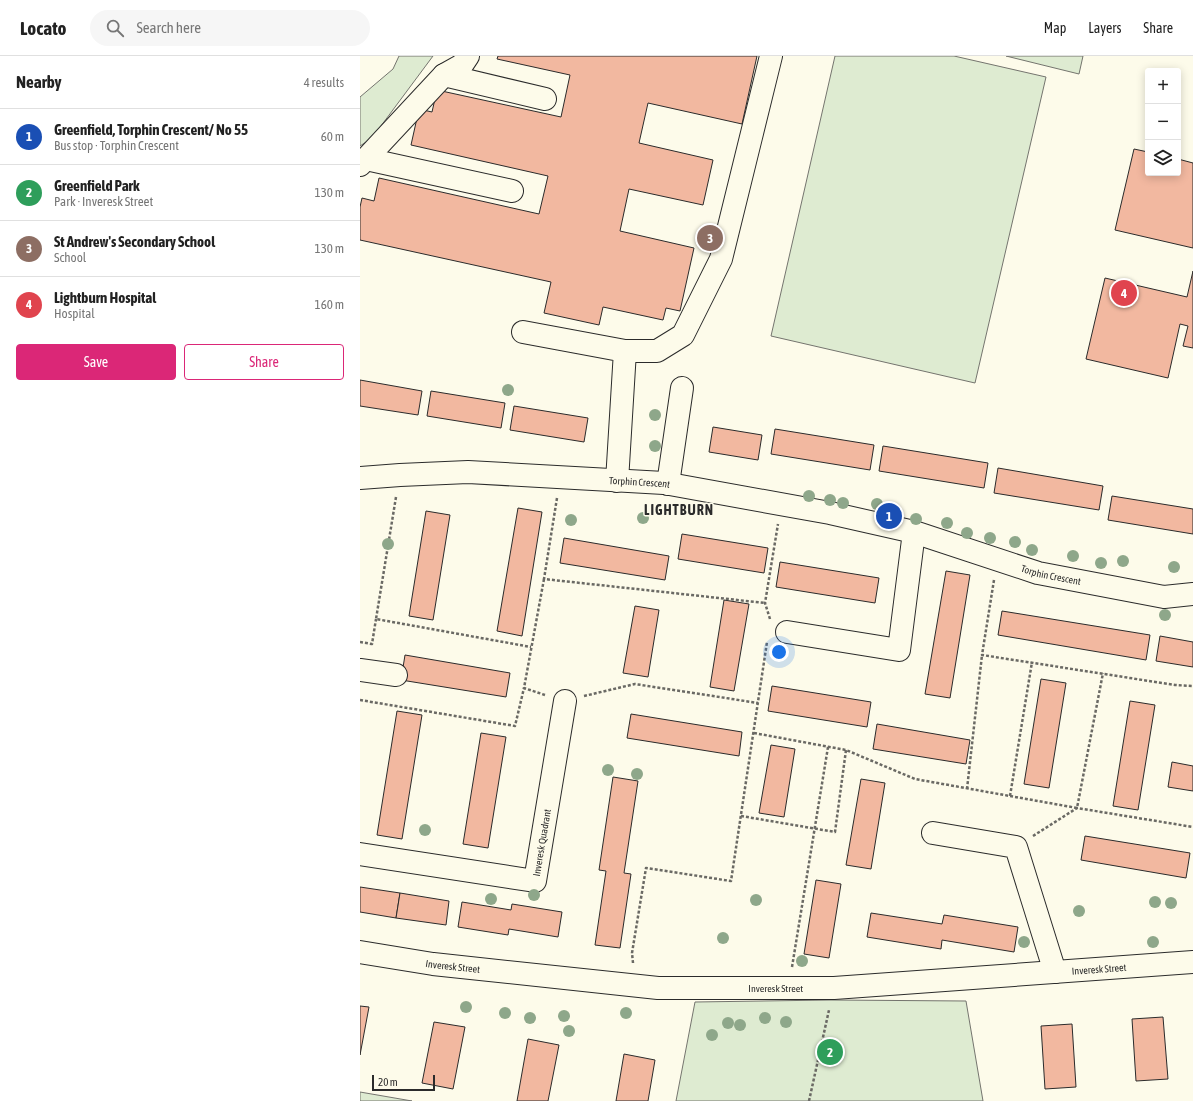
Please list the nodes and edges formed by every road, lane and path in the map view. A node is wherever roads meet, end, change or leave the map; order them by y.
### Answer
1 (468, 56) edge
2 (771, 56) edge
3 (444, 75) junction
4 (545, 99) dead end
5 (363, 162) edge
6 (512, 191) dead end
7 (523, 332) dead end
8 (625, 351) junction
9 (682, 388) dead end
10 (400, 474) junction
11 (560, 477) junction
12 (360, 478) edge
13 (617, 481) junction
14 (668, 484) junction
15 (782, 504) junction
16 (914, 532) junction
17 (997, 560) junction
18 (544, 579) junction
19 (1193, 594) edge
20 (765, 603) junction
21 (376, 619) junction
22 (778, 629) joint
23 (767, 641) dead end
24 (360, 642) edge
25 (532, 647) junction
26 (982, 655) junction
27 (1032, 662) junction
28 (360, 670) edge
29 (1102, 673) junction
30 (396, 675) dead end
31 (1193, 686) edge
32 (524, 688) junction
33 (360, 700) edge
34 (565, 701) junction
35 (758, 703) junction
36 (754, 733) junction
37 (828, 747) junction
38 (846, 750) junction
39 (967, 789) junction
40 (1010, 796) junction
41 (1077, 808) junction
42 (741, 816) junction
43 (1193, 827) edge
44 (814, 829) junction
45 (933, 833) dead end
46 (1016, 847) junction
47 (360, 854) edge
48 (360, 952) edge
49 (1193, 962) edge
50 (1055, 972) junction
51 (636, 985) junction
52 (789, 988) junction
53 (834, 988) junction
54 (809, 1101) edge

1 - 3 street
2 - 8 street
3 - 4 street
3 - 5 street
5 - 6 street
7 - 8 street
8 - 13 street
9 - 14 street
10 - 11 street, Torphin Crescent
10 - 12 street, Torphin Crescent
10 - 21 path
11 - 13 street, Torphin Crescent
11 - 18 path
13 - 14 street, Torphin Crescent
14 - 15 street, Torphin Crescent
15 - 16 street, Torphin Crescent
15 - 20 path
16 - 17 street, Torphin Crescent
16 - 22 street
17 - 19 street, Torphin Crescent
17 - 26 path
18 - 20 path
18 - 25 path
20 - 22 path
21 - 24 path
21 - 25 path
23 - 35 path
25 - 32 path
26 - 27 path
26 - 39 path
27 - 29 path
27 - 40 path
28 - 30 street
29 - 31 path
29 - 41 path
32 - 33 path
32 - 34 path
34 - 35 path
34 - 47 street, Inveresk Quadrant
35 - 36 path
36 - 37 path
36 - 42 path
37 - 38 path
37 - 44 path
38 - 39 path
38 - 44 path
39 - 40 path
40 - 41 path
41 - 43 path
41 - 46 path
42 - 44 path
42 - 51 path
44 - 52 path
45 - 46 street
46 - 50 street
48 - 51 street, Inveresk Street
49 - 50 street, Inveresk Street
50 - 53 street, Inveresk Street
51 - 52 street, Inveresk Street
52 - 53 street, Inveresk Street
53 - 54 path

